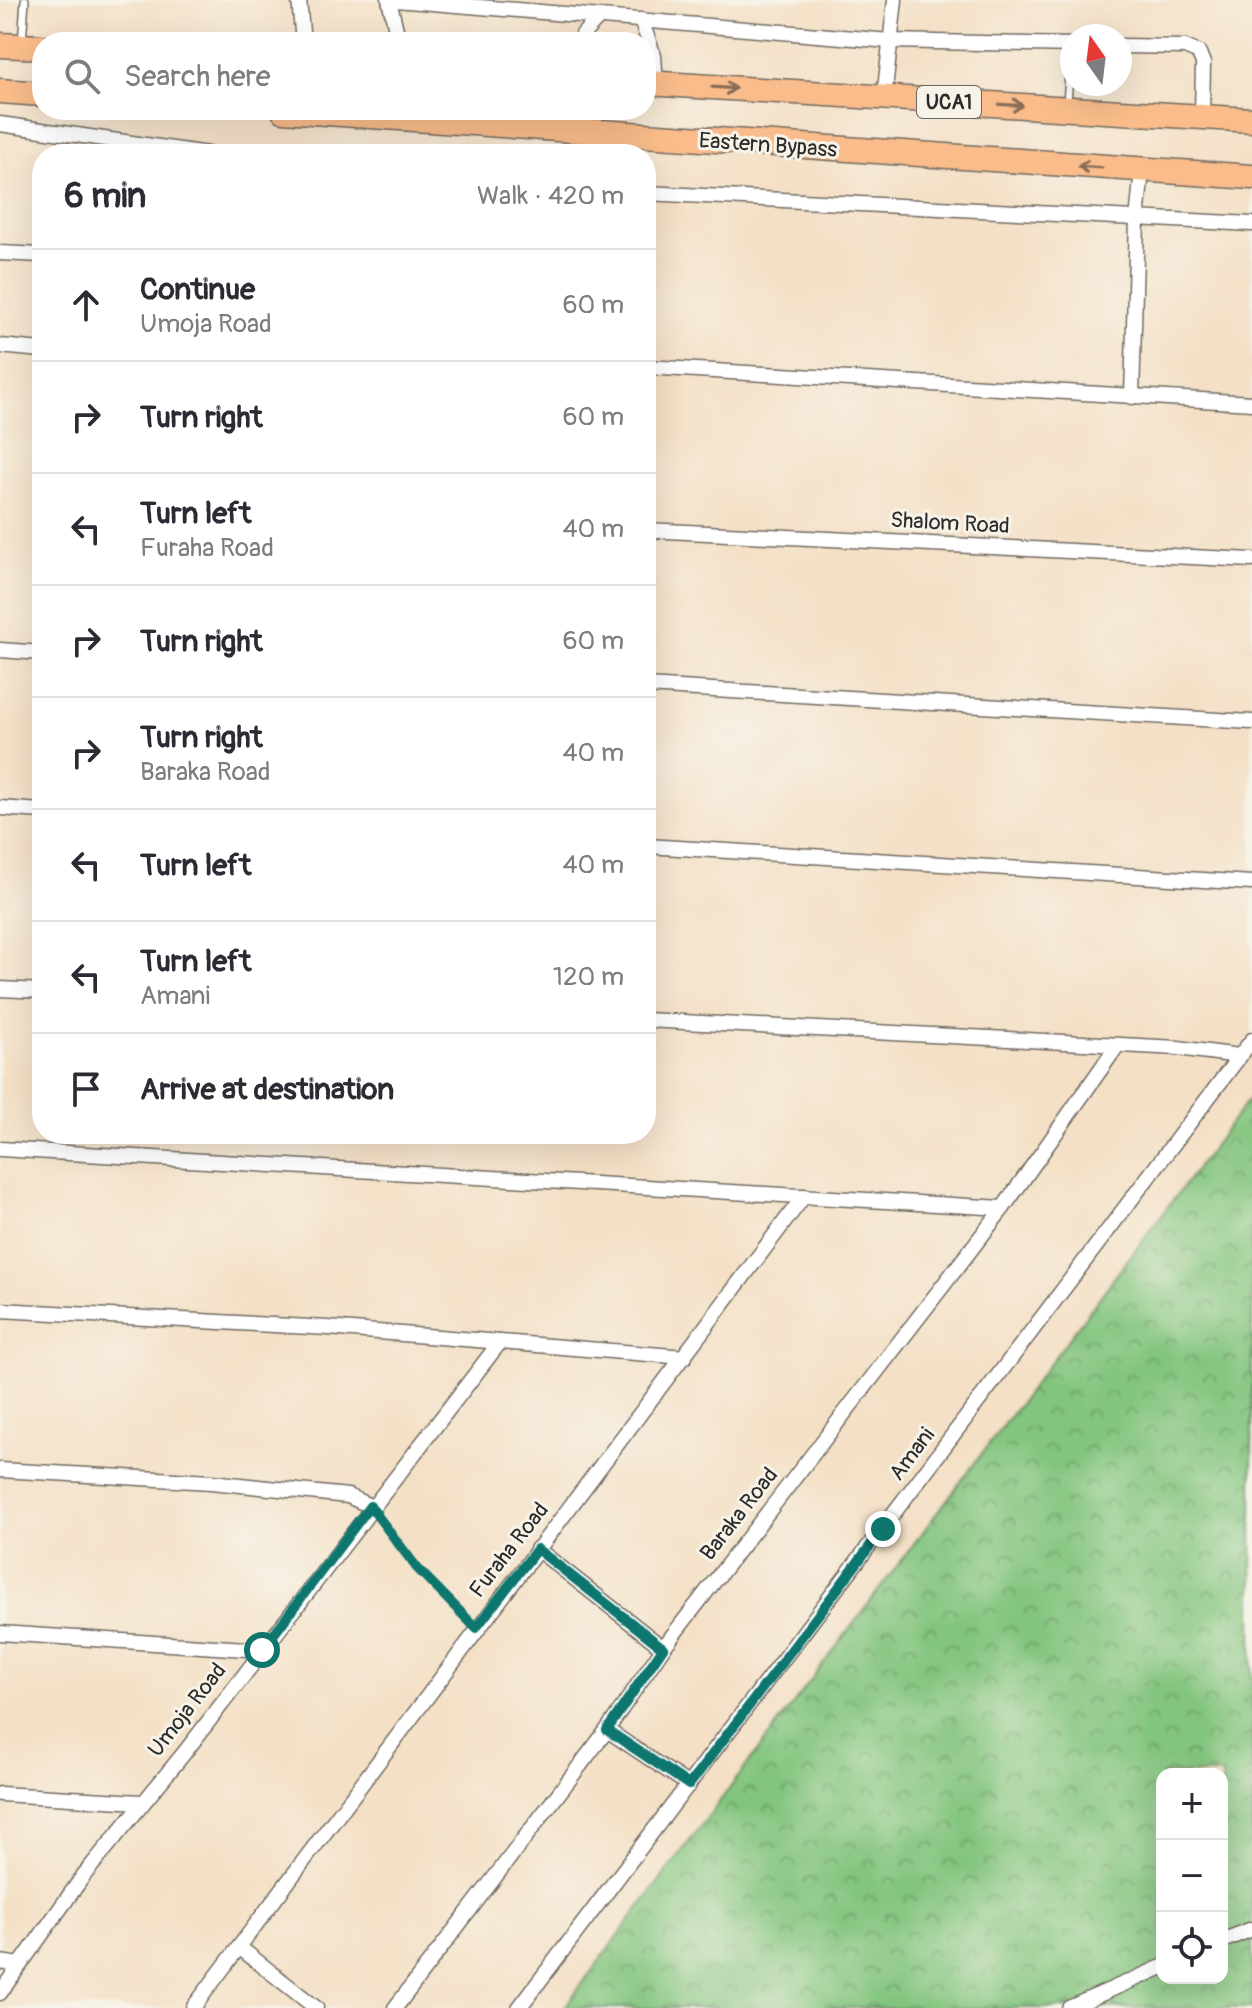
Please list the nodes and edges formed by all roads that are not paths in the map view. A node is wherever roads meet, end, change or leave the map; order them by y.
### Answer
1 (25, 0) edge
2 (299, 0) edge
3 (389, 0) edge
4 (396, 0) edge
5 (895, 0) edge
6 (599, 17) junction
7 (641, 20) junction
8 (302, 32) edge
9 (397, 32) edge
10 (585, 32) edge
11 (645, 32) edge
12 (890, 41) junction
13 (1060, 45) edge
14 (21, 46) edge
15 (1132, 46) edge
16 (656, 84) edge
17 (0, 91) edge
18 (32, 93) edge
19 (1067, 96) edge
20 (884, 98) junction
21 (1066, 109) junction
22 (1202, 117) junction
23 (382, 120) edge
24 (1252, 120) edge
25 (0, 124) edge
26 (139, 144) edge
27 (620, 144) edge
28 (656, 146) edge
29 (1142, 170) junction
30 (1252, 177) edge
31 (656, 194) edge
32 (1137, 220) junction
33 (1252, 224) edge
34 (0, 253) edge
35 (32, 255) edge
36 (0, 346) edge
37 (32, 349) edge
38 (656, 368) edge
39 (1132, 397) junction
40 (1252, 403) edge
41 (656, 530) edge
42 (1252, 560) edge
43 (0, 650) edge
44 (32, 652) edge
45 (656, 687) edge
46 (1252, 722) edge
47 (0, 808) edge
48 (32, 810) edge
49 (656, 847) edge
50 (1252, 883) edge
51 (0, 989) edge
52 (32, 991) edge
53 (656, 1021) edge
54 (1252, 1040) edge
55 (1117, 1046) junction
56 (1239, 1056) junction
57 (0, 1149) edge
58 (804, 1196) junction
59 (1003, 1208) junction
60 (0, 1310) edge
61 (500, 1342) junction
62 (685, 1357) junction
63 (0, 1470) edge
64 (370, 1506) junction
65 (537, 1549) junction
66 (0, 1633) edge
67 (663, 1648) junction
68 (262, 1650) junction
69 (607, 1730) junction
70 (689, 1785) junction
71 (0, 1794) edge
72 (141, 1802) junction
73 (1252, 1929) edge
74 (1228, 1939) edge
75 (239, 1947) junction
76 (0, 1962) edge
77 (20, 1965) junction
78 (1156, 1970) edge
79 (0, 1993) edge
80 (193, 2008) edge
81 (316, 2008) edge
82 (395, 2008) edge
83 (519, 2008) edge
84 (1069, 2008) edge

1 - 14 lane
2 - 8 street
3 - 9 street
4 - 6 street
5 - 12 street
6 - 7 street
6 - 10 street
7 - 11 street
7 - 12 street
12 - 13 street
12 - 20 street
15 - 22 street
16 -> 20 main road, UCA1
17 - 18 main road
19 - 21 lane
20 -> 21 main road, UCA1
21 - 22 main road, UCA1
22 - 24 main road, UCA1
23 - 27 main road, Eastern Bypass
25 - 26 street
29 -> 28 main road, Eastern Bypass
29 - 30 main road, Eastern Bypass
29 - 32 street
31 - 32 street
32 - 33 street
32 - 39 street
34 - 35 street
36 - 37 street
38 - 39 street
39 - 40 street
41 - 42 street, Shalom Road
43 - 44 street
45 - 46 street
47 - 48 street
49 - 50 street
51 - 52 street
53 - 55 street
54 - 56 street, Amani
55 - 56 street
55 - 59 street, Baraka Road
56 - 70 street, Amani
57 - 58 street
58 - 59 street
58 - 62 street, Furaha Road
59 - 67 street, Baraka Road
60 - 61 street
61 - 62 street
61 - 64 street, Umoja Road
62 - 65 street, Furaha Road
63 - 64 street
64 - 68 street, Umoja Road
65 - 67 street
65 - 75 street, Furaha Road
66 - 68 street
67 - 69 street, Baraka Road
68 - 72 street, Umoja Road
69 - 70 street
69 - 82 street, Baraka Road
70 - 83 street, Amani
71 - 72 street
72 - 77 street, Umoja Road
73 - 74 street
75 - 80 street, Furaha Road
75 - 81 street
76 - 77 street
77 - 79 street, Umoja Road
78 - 84 street

